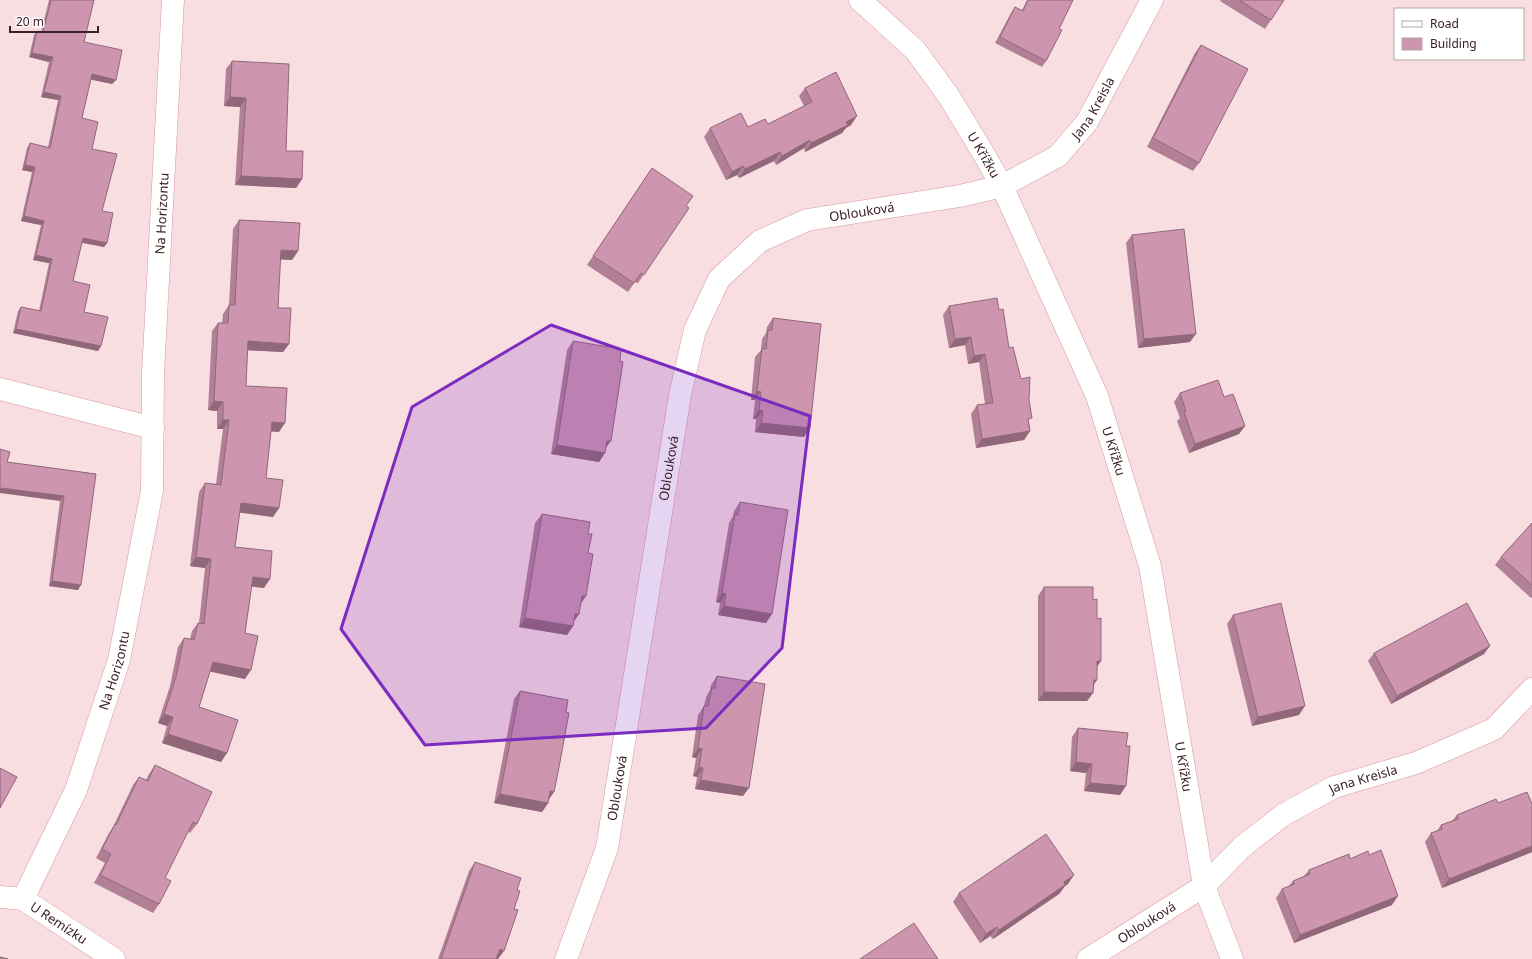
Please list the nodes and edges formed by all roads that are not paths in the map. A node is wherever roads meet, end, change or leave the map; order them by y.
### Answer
1 (172, 0) edge
2 (860, 0) edge
3 (1152, 0) edge
4 (1002, 186) junction
5 (0, 389) edge
6 (153, 428) junction
7 (1532, 689) edge
8 (1204, 886) junction
9 (0, 897) edge
10 (23, 899) junction
11 (114, 959) edge
12 (566, 959) edge
13 (1088, 959) edge
14 (1232, 959) edge

1 - 6 street, Na Horizontu
2 - 4 street, U Křížku
3 - 4 street, Jana Kreisla
4 - 8 street, U Křížku
4 - 12 street, Oblouková
5 - 6 street
6 - 10 street, Na Horizontu
7 - 8 street, Jana Kreisla
8 - 13 street, Oblouková
8 - 14 street, U Křížku
9 - 10 street, U Remízku
10 - 11 street, U Remízku

